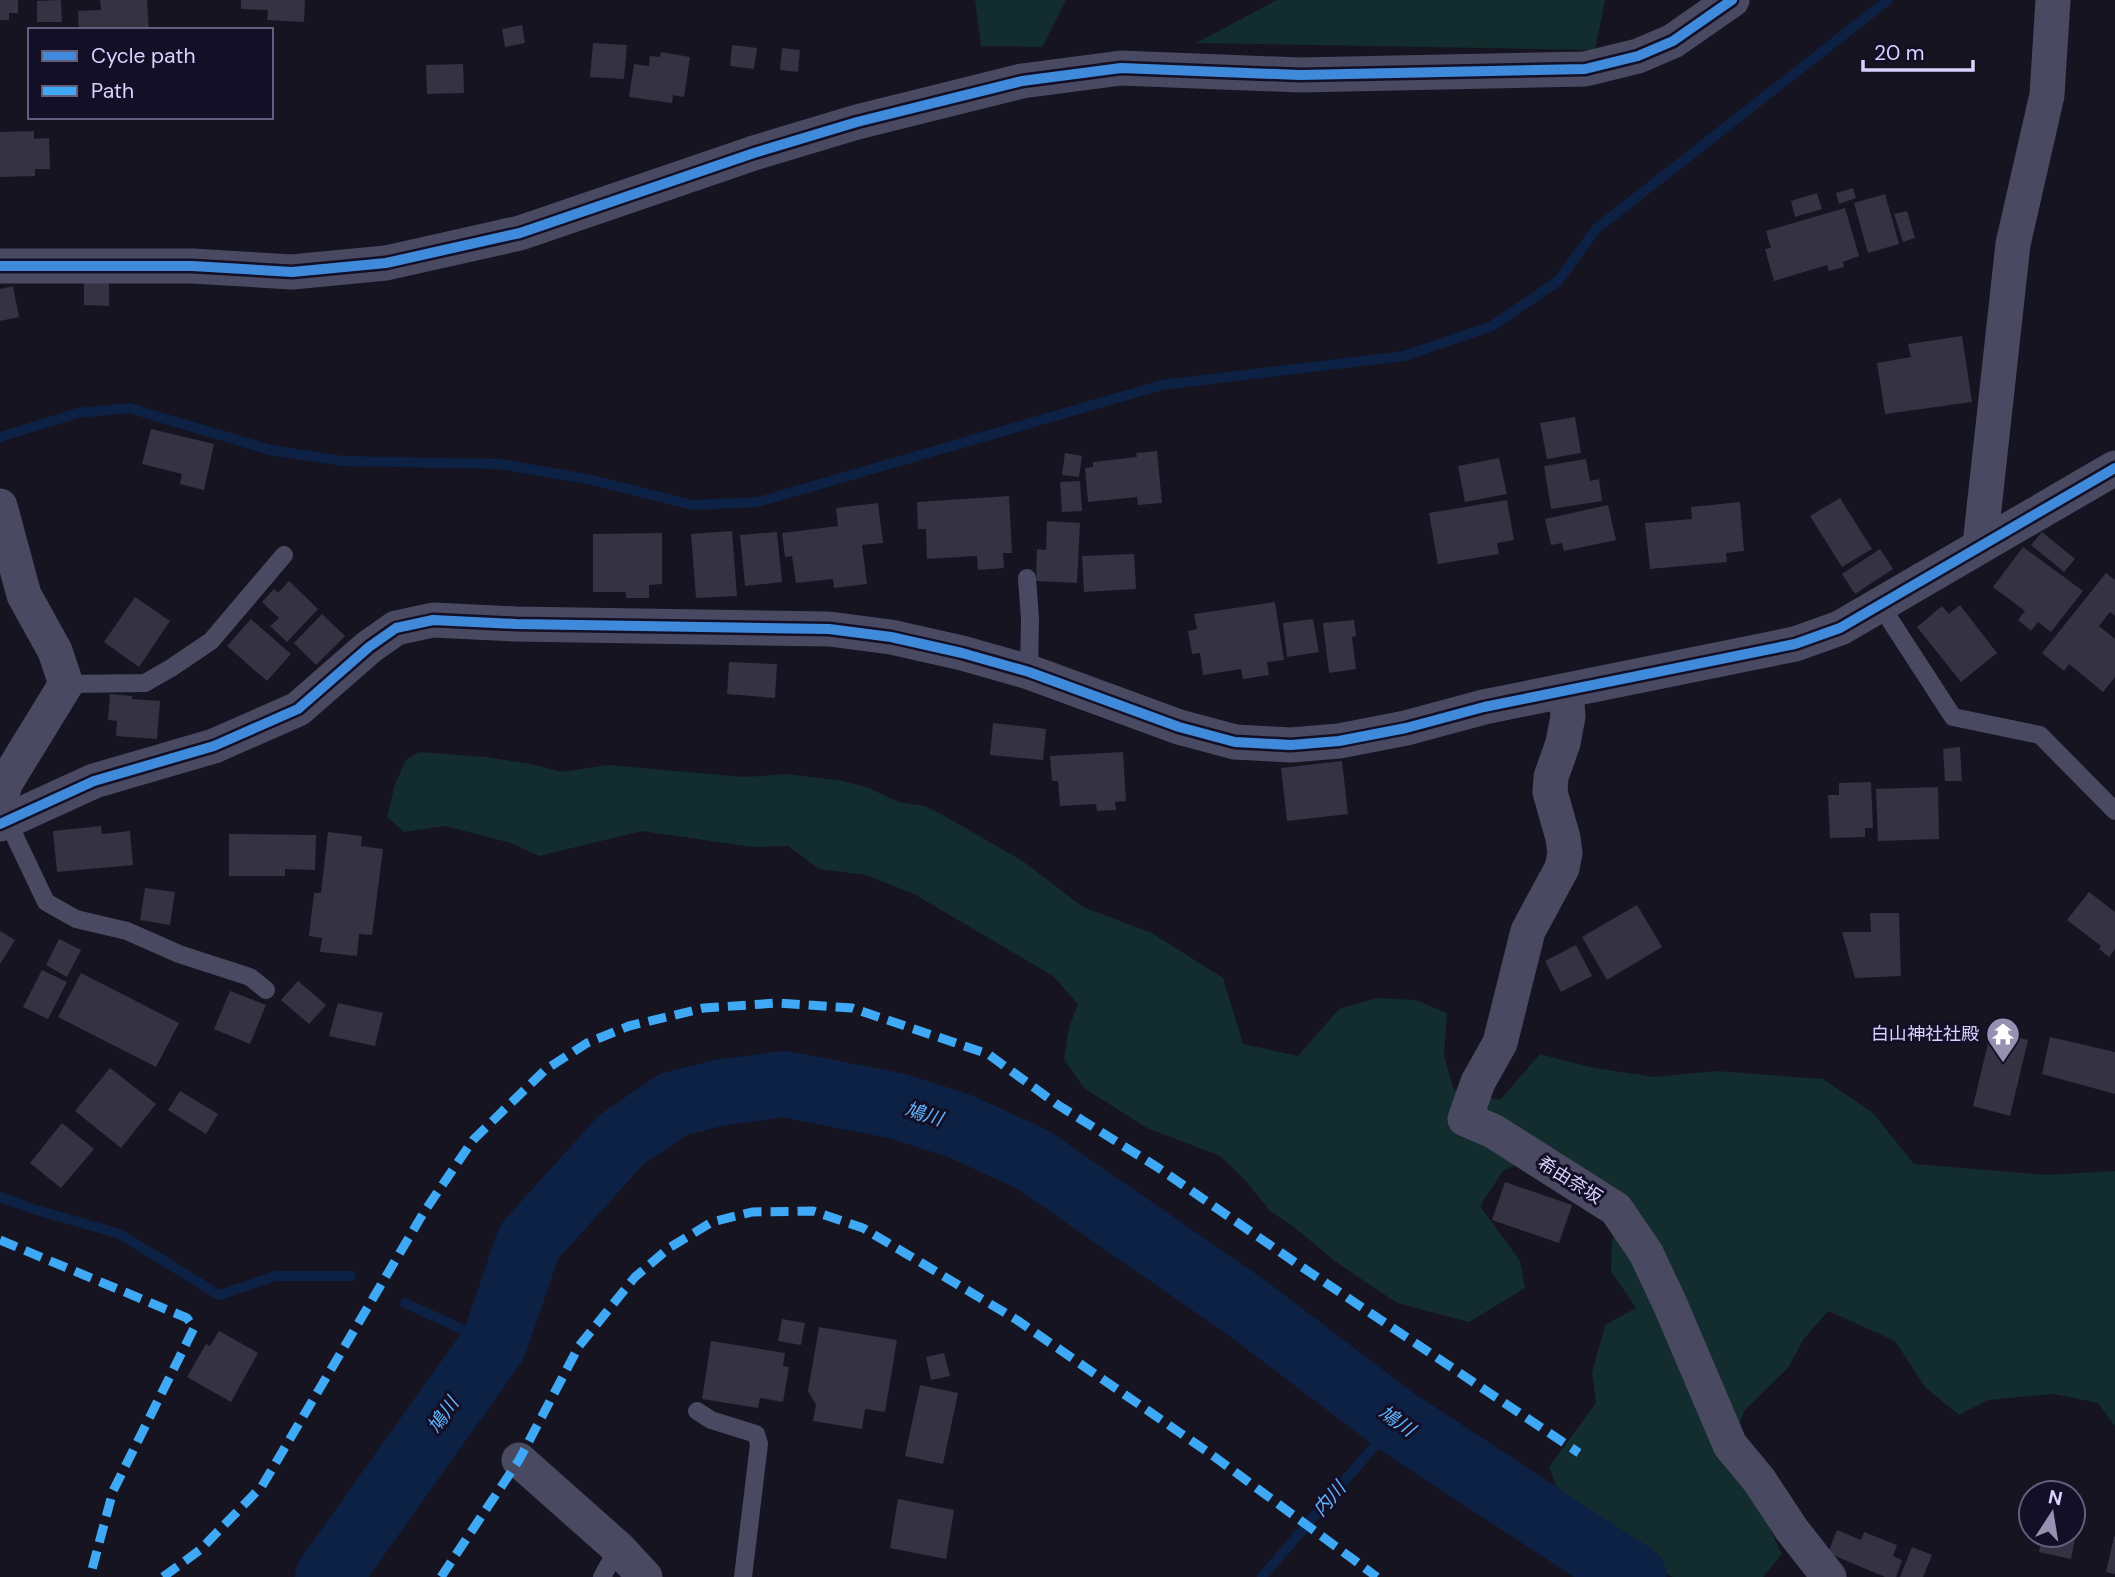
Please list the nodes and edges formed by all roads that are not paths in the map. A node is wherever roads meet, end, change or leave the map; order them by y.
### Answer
1 (1732, 0) edge
2 (2053, 0) edge
3 (0, 266) edge
4 (2115, 468) edge
5 (0, 506) edge
6 (1980, 545) junction
7 (284, 555) dead end
8 (1027, 578) dead end
9 (1879, 603) junction
10 (1029, 672) junction
11 (66, 684) junction
12 (1566, 692) junction
13 (2115, 811) edge
14 (2, 814) edge
15 (267, 990) dead end
16 (697, 1411) dead end
17 (519, 1460) dead end
18 (610, 1563) edge
19 (645, 1577) edge
20 (743, 1577) edge
21 (1829, 1577) edge

1 - 3 street
2 - 6 street
4 - 6 street
5 - 11 street
6 - 9 street
7 - 11 lane
8 - 10 lane
9 - 12 street
9 - 13 lane
10 - 12 street
10 - 14 street
11 - 14 street
12 - 21 street, 希由奈坂
14 - 15 lane
16 - 20 lane
17 - 18 street
18 - 19 street

